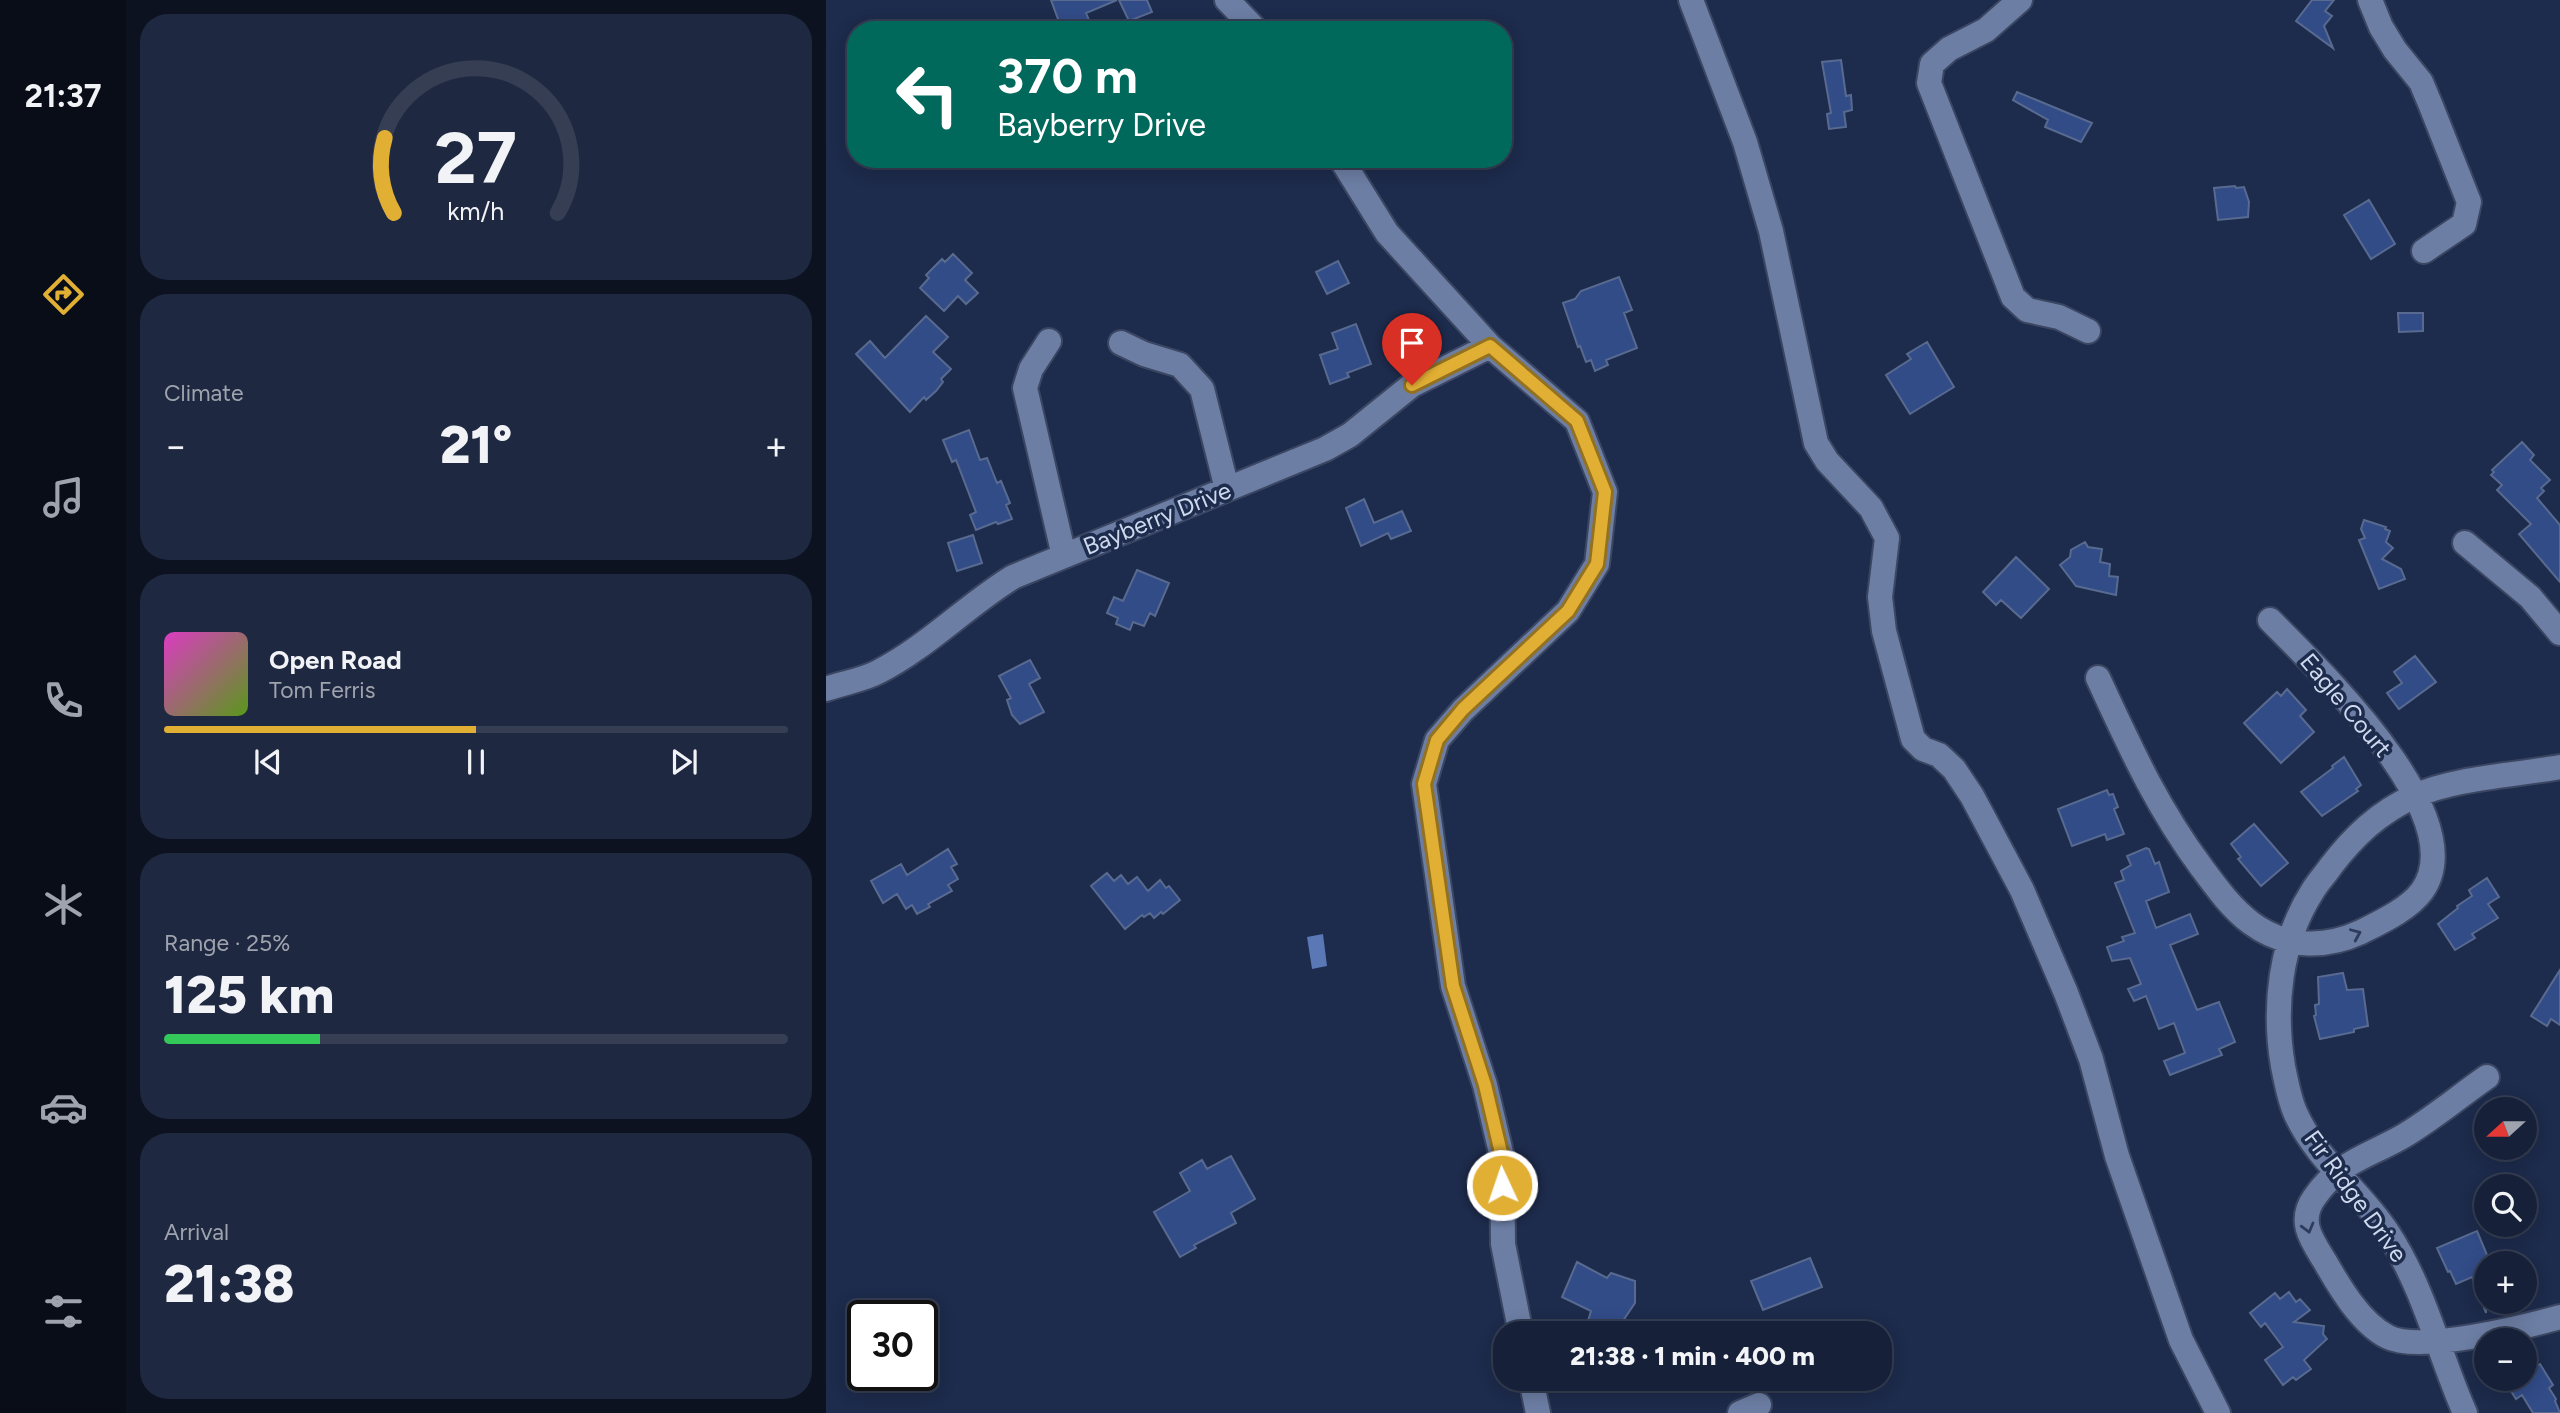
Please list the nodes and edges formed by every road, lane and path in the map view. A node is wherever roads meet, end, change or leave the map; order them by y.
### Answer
1 (1227, 0) edge
2 (1691, 0) edge
3 (2020, 0) edge
4 (2370, 0) edge
5 (1247, 21) edge
6 (1347, 168) edge
7 (2424, 251) dead end
8 (2088, 331) dead end
9 (1049, 341) dead end
10 (1121, 343) dead end
11 (1490, 346) junction
12 (1227, 489) junction
13 (2465, 542) dead end
14 (1064, 556) junction
15 (2270, 620) dead end
16 (2560, 633) edge
17 (2098, 678) dead end
18 (826, 689) edge
19 (2560, 767) edge
20 (2414, 796) junction
21 (2290, 942) junction
22 (2487, 1077) dead end
23 (2336, 1171) junction
24 (2560, 1317) edge
25 (1518, 1321) edge
26 (2438, 1343) junction
27 (1533, 1391) edge
28 (1538, 1413) edge
29 (2218, 1413) edge
30 (2465, 1413) edge

1 - 5 street
2 - 29 street
3 - 8 street
4 - 7 street
6 - 11 street
9 - 14 street
10 - 12 street
11 - 12 street, Bayberry Drive
11 - 25 street
12 - 14 street, Bayberry Drive
13 - 16 street
14 - 18 street, Bayberry Drive
15 - 20 street, Eagle Court
17 - 21 street
19 - 20 street, Fir Ridge Drive
20 - 21 street, Fir Ridge Drive
21 -> 20 street, Eagle Court
21 - 23 street, Fir Ridge Drive
22 - 23 street
23 - 26 street, Fir Ridge Drive
23 -> 26 street
24 - 26 street
26 - 30 street, Fir Ridge Drive
27 - 28 street

